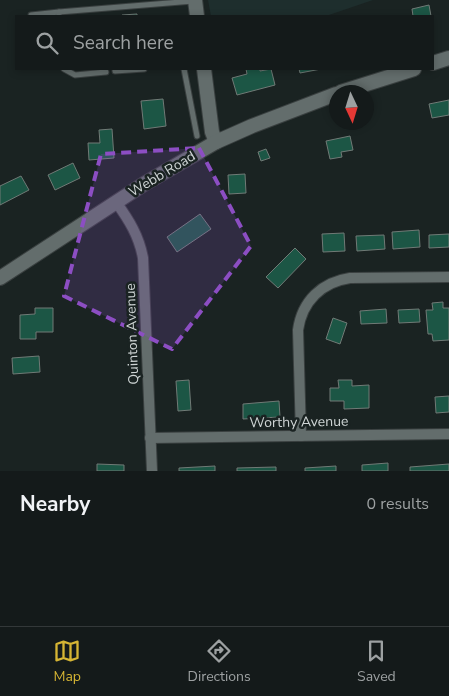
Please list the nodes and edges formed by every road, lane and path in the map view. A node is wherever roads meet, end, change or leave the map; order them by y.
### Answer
1 (195, 0) edge
2 (59, 14) edge
3 (31, 15) edge
4 (198, 15) edge
5 (449, 58) edge
6 (434, 63) edge
7 (66, 70) edge
8 (130, 70) edge
9 (184, 70) edge
10 (204, 70) edge
11 (411, 70) edge
12 (115, 71) dead end
13 (106, 72) dead end
14 (363, 85) edge
15 (329, 97) edge
16 (197, 136) dead end
17 (216, 142) junction
18 (116, 202) junction
19 (449, 277) edge
20 (0, 278) edge
21 (449, 434) edge
22 (301, 436) junction
23 (150, 438) junction
24 (152, 471) edge

1 - 2 lane
1 - 4 street
2 - 3 lane
5 - 6 street
7 - 13 lane
8 - 12 lane
9 - 16 lane
10 - 17 street
11 - 14 street
15 - 17 street, Webb Road
17 - 18 street, Webb Road
18 - 20 street, Webb Road
18 - 23 street, Quinton Avenue
19 - 22 street
21 - 22 street, Worthy Avenue
22 - 23 street, Worthy Avenue
23 - 24 street, Quinton Avenue

